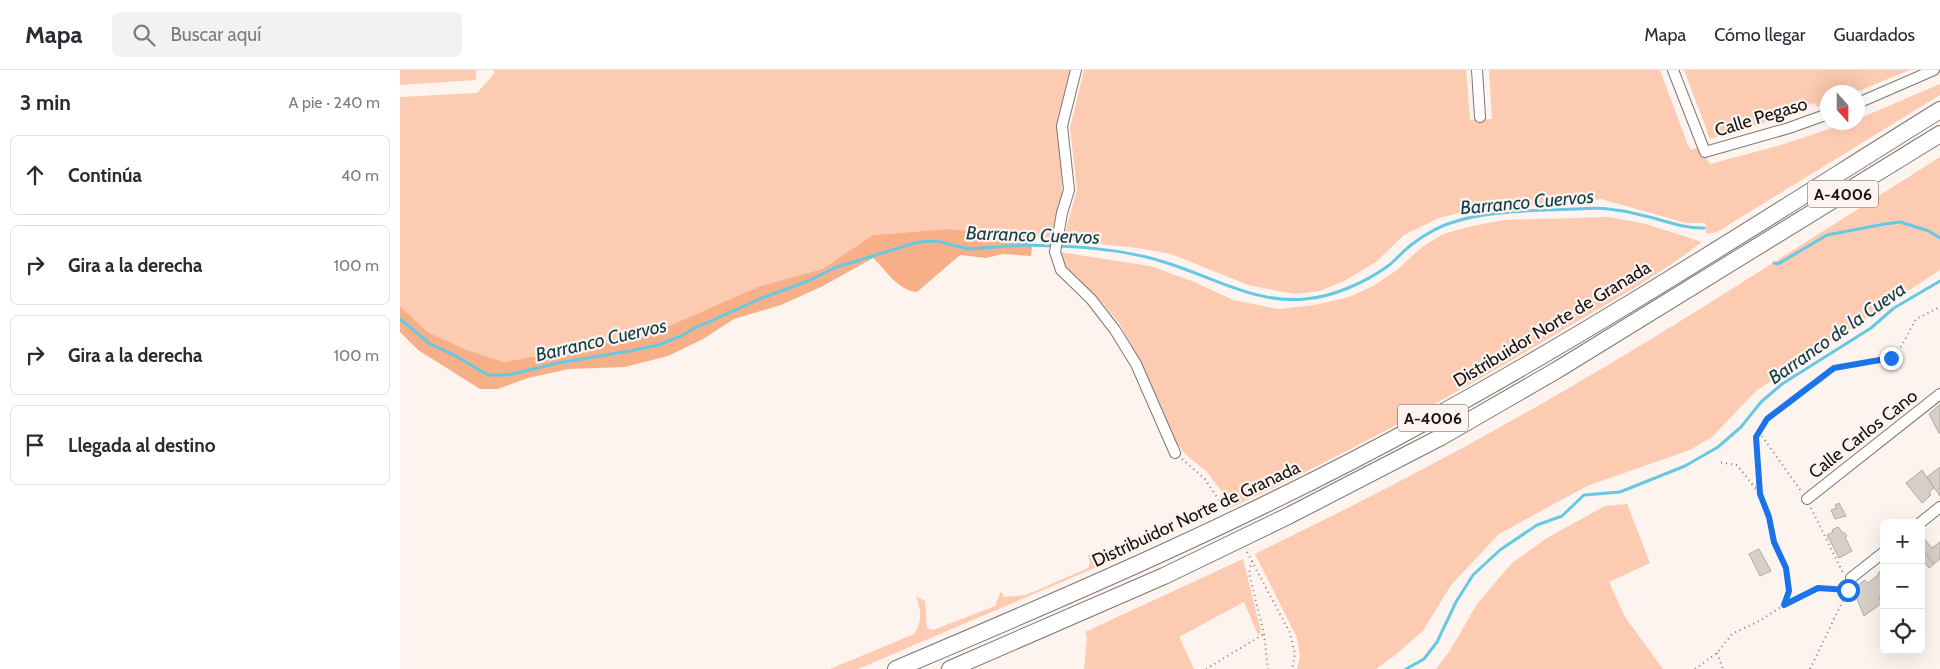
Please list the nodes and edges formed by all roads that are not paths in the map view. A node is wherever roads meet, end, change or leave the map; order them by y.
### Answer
1 (1076, 70) edge
2 (1477, 70) edge
3 (1673, 70) edge
4 (1934, 70) edge
5 (1865, 100) edge
6 (1940, 110) edge
7 (1480, 117) dead end
8 (1820, 117) edge
9 (1940, 134) edge
10 (1940, 394) edge
11 (1175, 453) road end
12 (1807, 500) dead end
13 (1940, 507) edge
14 (1925, 519) edge
15 (1880, 555) edge
16 (1851, 578) road end
17 (896, 669) edge
18 (950, 669) edge

1 - 11 street
2 - 7 street
3 - 8 street, Calle Pegaso
4 - 5 street
6 - 17 main road, Distribuidor Norte de Granada / A-4006
9 - 18 main road, A-4006
10 - 12 street, Calle Carlos Cano
13 - 14 street
15 - 16 street

